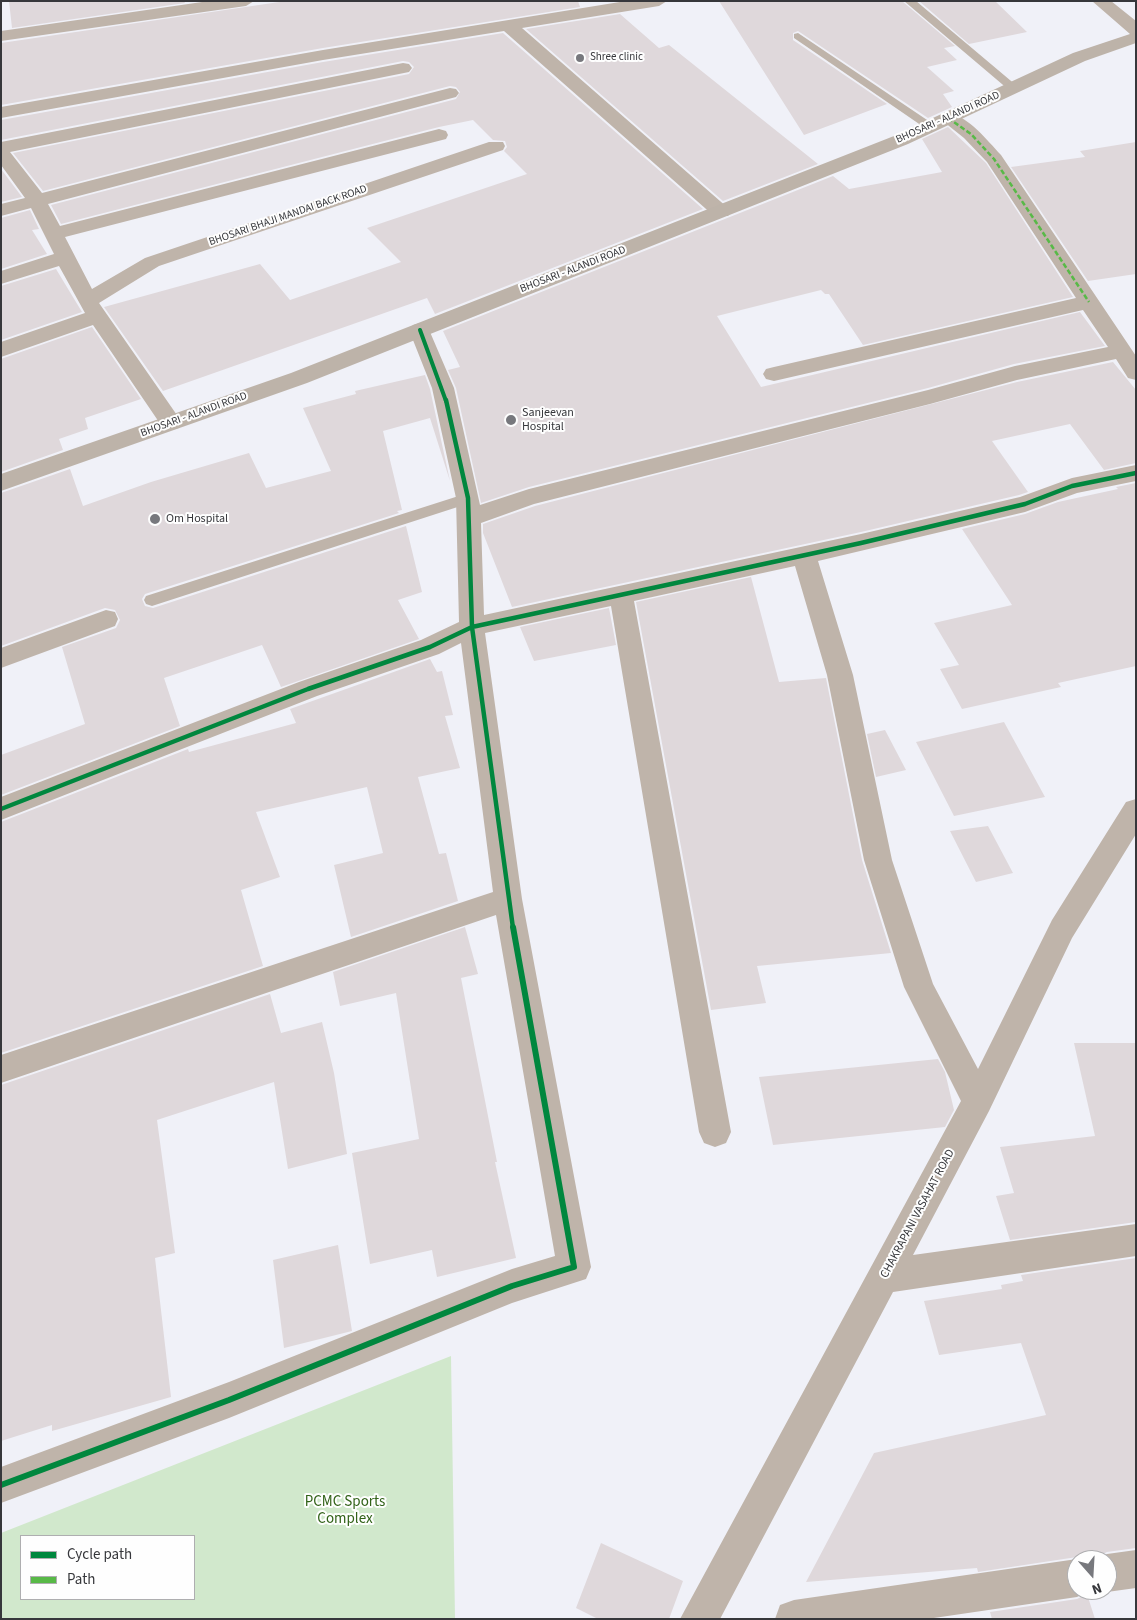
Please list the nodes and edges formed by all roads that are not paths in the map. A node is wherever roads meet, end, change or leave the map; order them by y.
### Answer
1 (246, 1) edge
2 (659, 1) edge
3 (909, 1) edge
4 (1100, 1) edge
5 (509, 26) junction
6 (1136, 30) edge
7 (1, 36) edge
8 (798, 36) dead end
9 (1136, 36) edge
10 (403, 68) dead end
11 (1013, 88) junction
12 (450, 93) dead end
13 (1, 114) edge
14 (948, 118) junction
15 (929, 126) junction
16 (439, 135) dead end
17 (496, 146) dead end
18 (1, 150) edge
19 (37, 200) junction
20 (1, 210) edge
21 (721, 212) junction
22 (54, 234) junction
23 (65, 257) junction
24 (1, 278) edge
25 (1089, 302) junction
26 (93, 309) junction
27 (420, 330) junction
28 (1, 350) edge
29 (1121, 351) junction
30 (1136, 373) edge
31 (774, 374) dead end
32 (171, 423) junction
33 (1136, 474) edge
34 (1, 483) edge
35 (469, 508) junction
36 (804, 556) junction
37 (621, 595) junction
38 (152, 600) dead end
39 (106, 619) dead end
40 (472, 627) junction
41 (1, 658) edge
42 (1, 809) edge
43 (1136, 810) edge
44 (508, 899) junction
45 (1, 1069) edge
46 (978, 1101) junction
47 (715, 1132) dead end
48 (1136, 1240) edge
49 (885, 1276) junction
50 (1, 1485) edge
51 (1136, 1569) edge
52 (1117, 1572) edge
53 (1067, 1579) edge
54 (699, 1619) edge
55 (794, 1619) edge

1 - 7 street
2 - 5 street
3 - 11 lane
4 - 6 street
5 - 13 street
5 - 21 street
8 - 15 lane
9 - 11 main road, BHOSARI - ALANDI ROAD
10 - 18 street
11 - 14 main road, BHOSARI - ALANDI ROAD
12 - 19 street
14 - 15 main road, BHOSARI - ALANDI ROAD
14 - 25 street
15 - 21 main road, BHOSARI - ALANDI ROAD
16 - 22 street
17 - 26 street, BHOSARI BHAJI MANDAI BACK ROAD
18 - 19 street
19 - 20 street
19 - 22 street
21 - 27 main road, BHOSARI - ALANDI ROAD
22 - 23 street
23 - 24 street
23 - 26 street
25 - 29 street
25 - 31 street
26 - 28 street, BHOSARI BHAJI MANDAI BACK ROAD
26 - 32 street
27 - 32 main road, BHOSARI - ALANDI ROAD
27 - 35 street
29 - 30 street
29 - 35 street
32 - 34 main road, BHOSARI - ALANDI ROAD
33 - 36 street
35 - 38 lane
35 - 40 street
36 - 37 street
36 - 46 street
37 - 40 street
37 - 47 street
39 - 41 street
40 - 42 street
40 - 44 street
43 - 46 street, CHAKRAPANI VASAHAT ROAD
44 - 45 street
44 - 50 street
46 - 49 street, CHAKRAPANI VASAHAT ROAD
48 - 49 street
49 - 54 street, CHAKRAPANI VASAHAT ROAD
51 - 52 street
53 - 55 street

